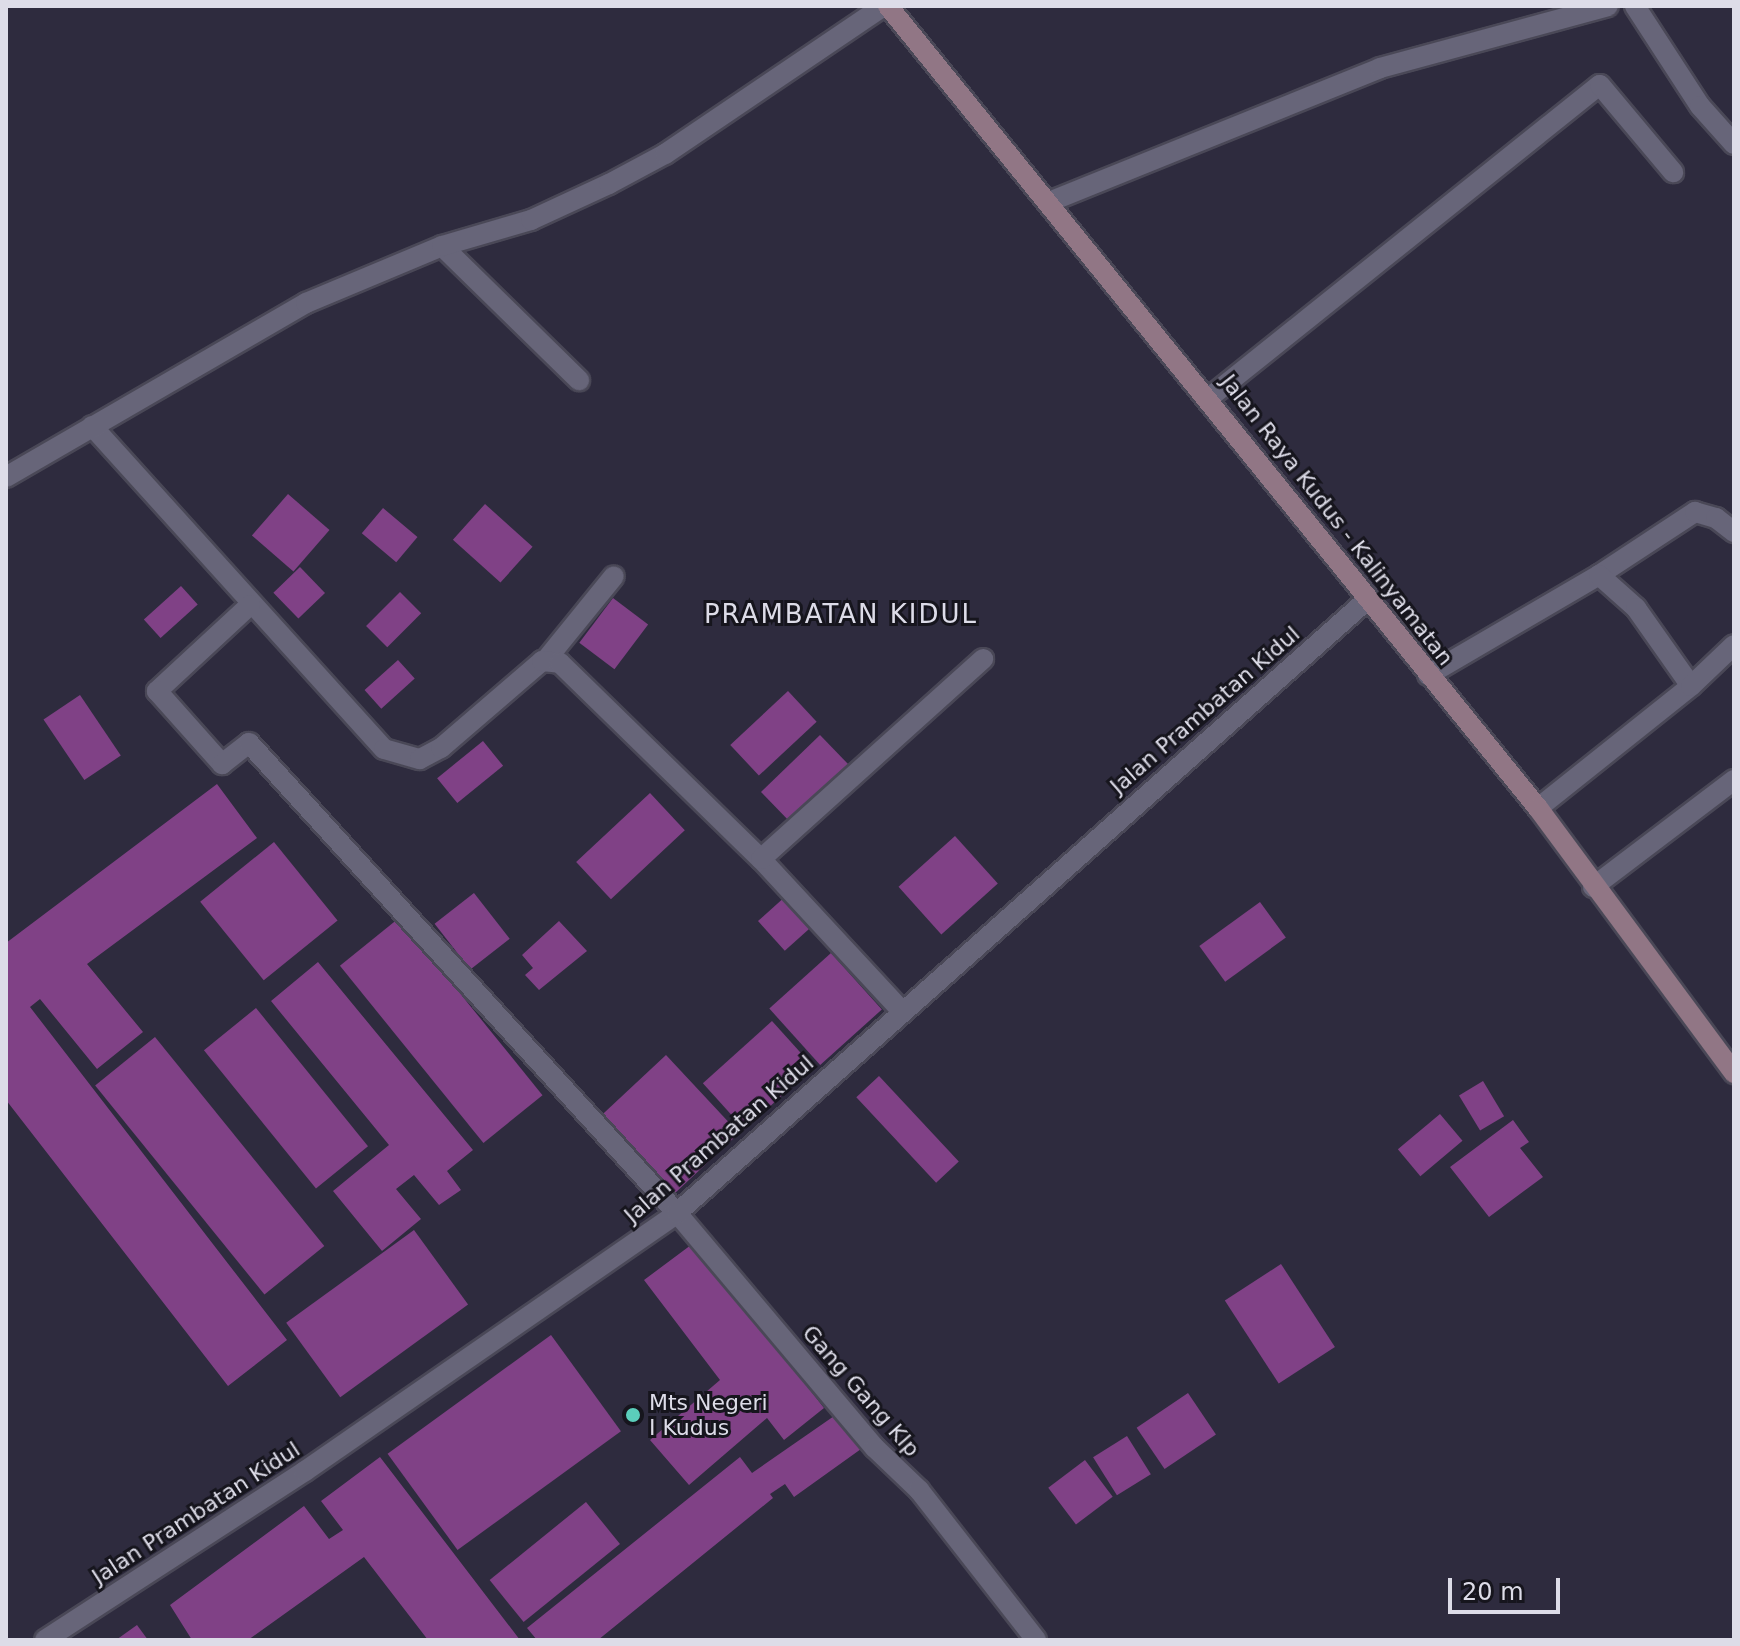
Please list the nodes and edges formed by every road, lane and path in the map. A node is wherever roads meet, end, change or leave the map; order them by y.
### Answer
1 (886, 6) edge
2 (1608, 6) edge
3 (1635, 6) edge
4 (1734, 144) edge
5 (1673, 172) dead end
6 (1049, 202) junction
7 (442, 246) junction
8 (579, 380) dead end
9 (1210, 397) junction
10 (92, 426) junction
11 (6, 477) edge
12 (1734, 532) edge
13 (1599, 575) junction
14 (614, 576) dead end
15 (1368, 599) junction
16 (250, 605) junction
17 (1734, 645) edge
18 (983, 659) dead end
19 (545, 661) junction
20 (1428, 675) junction
21 (1691, 686) junction
22 (1734, 780) edge
23 (1538, 808) junction
24 (761, 859) junction
25 (1593, 887) junction
26 (901, 1010) junction
27 (1734, 1073) edge
28 (677, 1213) junction
29 (45, 1640) edge
30 (1036, 1640) edge

1 - 6 main road, Jalan Raya Kudus - Kalinyamatan
1 - 7 street
2 - 6 street
3 - 4 street
5 - 9 street
6 - 9 main road, Jalan Raya Kudus - Kalinyamatan
7 - 8 street
7 - 10 street
9 - 15 main road, Jalan Raya Kudus - Kalinyamatan
10 - 11 street
10 - 16 street
12 - 13 street
13 - 20 street
13 - 21 street
14 - 19 street
15 - 20 main road, Jalan Raya Kudus - Kalinyamatan
15 - 26 street, Jalan Prambatan Kidul
16 - 19 street
16 - 28 street, Gang Gang Klp
17 - 21 street
18 - 24 street
19 - 24 street
20 - 23 main road, Jalan Raya Kudus - Kalinyamatan
21 - 23 street
22 - 25 street
23 - 25 main road, Jalan Raya Kudus - Kalinyamatan
24 - 26 street
25 - 27 main road, Jalan Raya Kudus - Kalinyamatan
26 - 28 street, Jalan Prambatan Kidul
28 - 29 street, Jalan Prambatan Kidul
28 - 30 street, Gang Gang Klp

